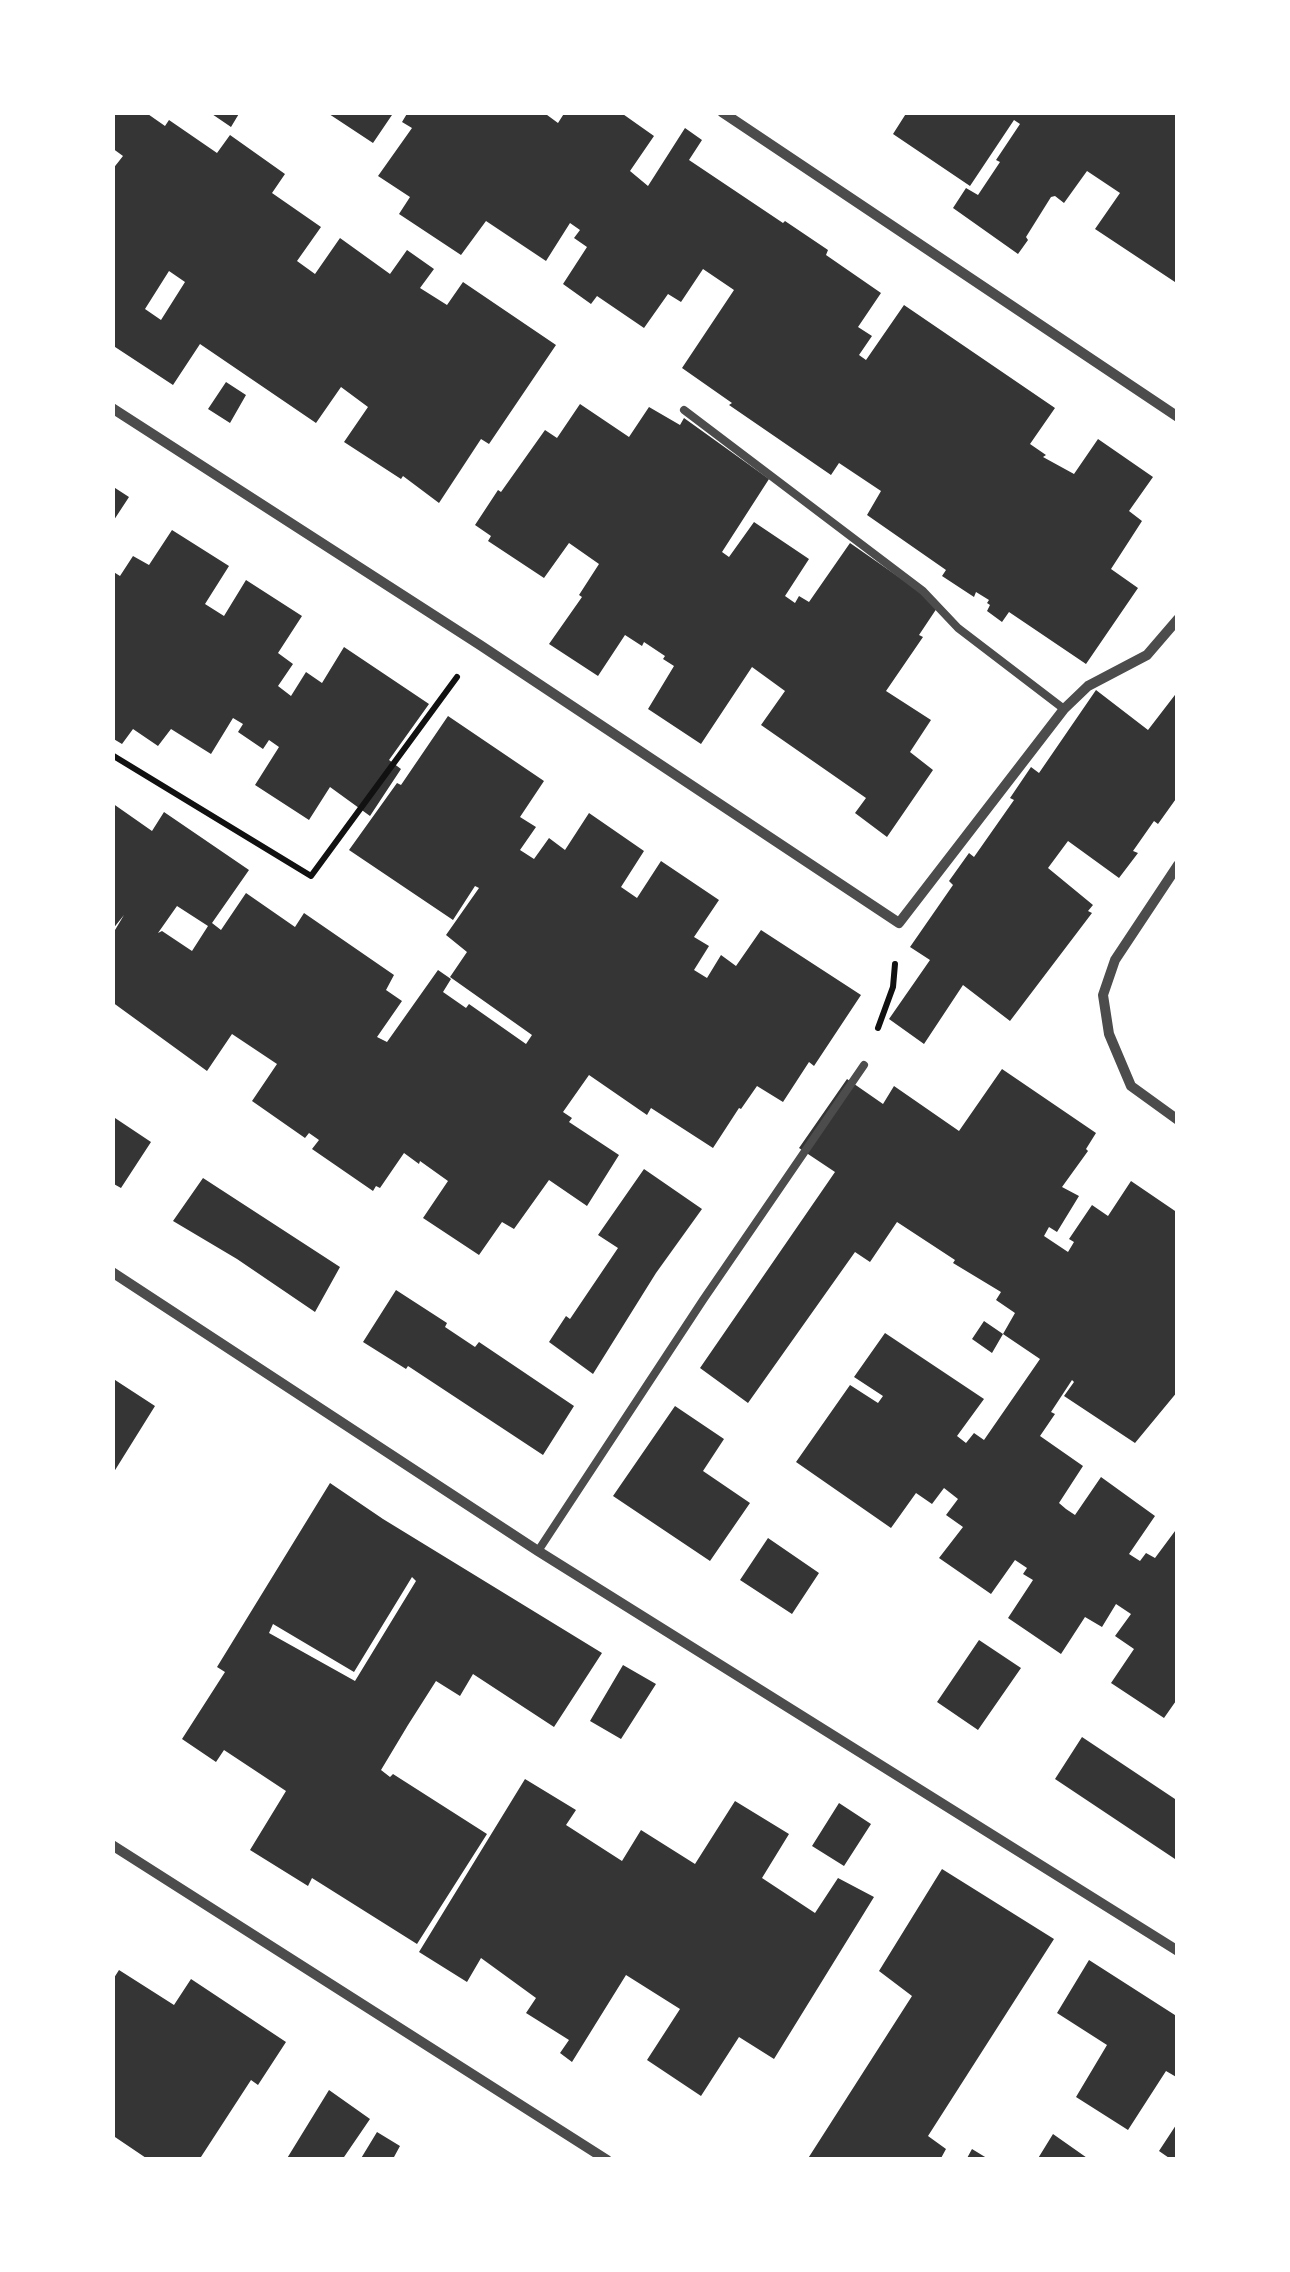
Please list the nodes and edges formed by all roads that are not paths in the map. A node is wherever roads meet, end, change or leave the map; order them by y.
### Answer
1 (722, 112) edge
2 (112, 408) edge
3 (684, 410) dead end
4 (1178, 417) edge
5 (1178, 619) edge
6 (1064, 708) junction
7 (1178, 865) edge
8 (864, 1065) road end
9 (1178, 1120) edge
10 (112, 1272) edge
11 (538, 1552) junction
12 (112, 1845) edge
13 (1178, 1951) edge
14 (607, 2160) edge

1 - 4 street
2 - 6 street
3 - 6 lane
5 - 6 street
7 - 9 street
8 - 11 lane
10 - 11 street
11 - 13 street
12 - 14 street

